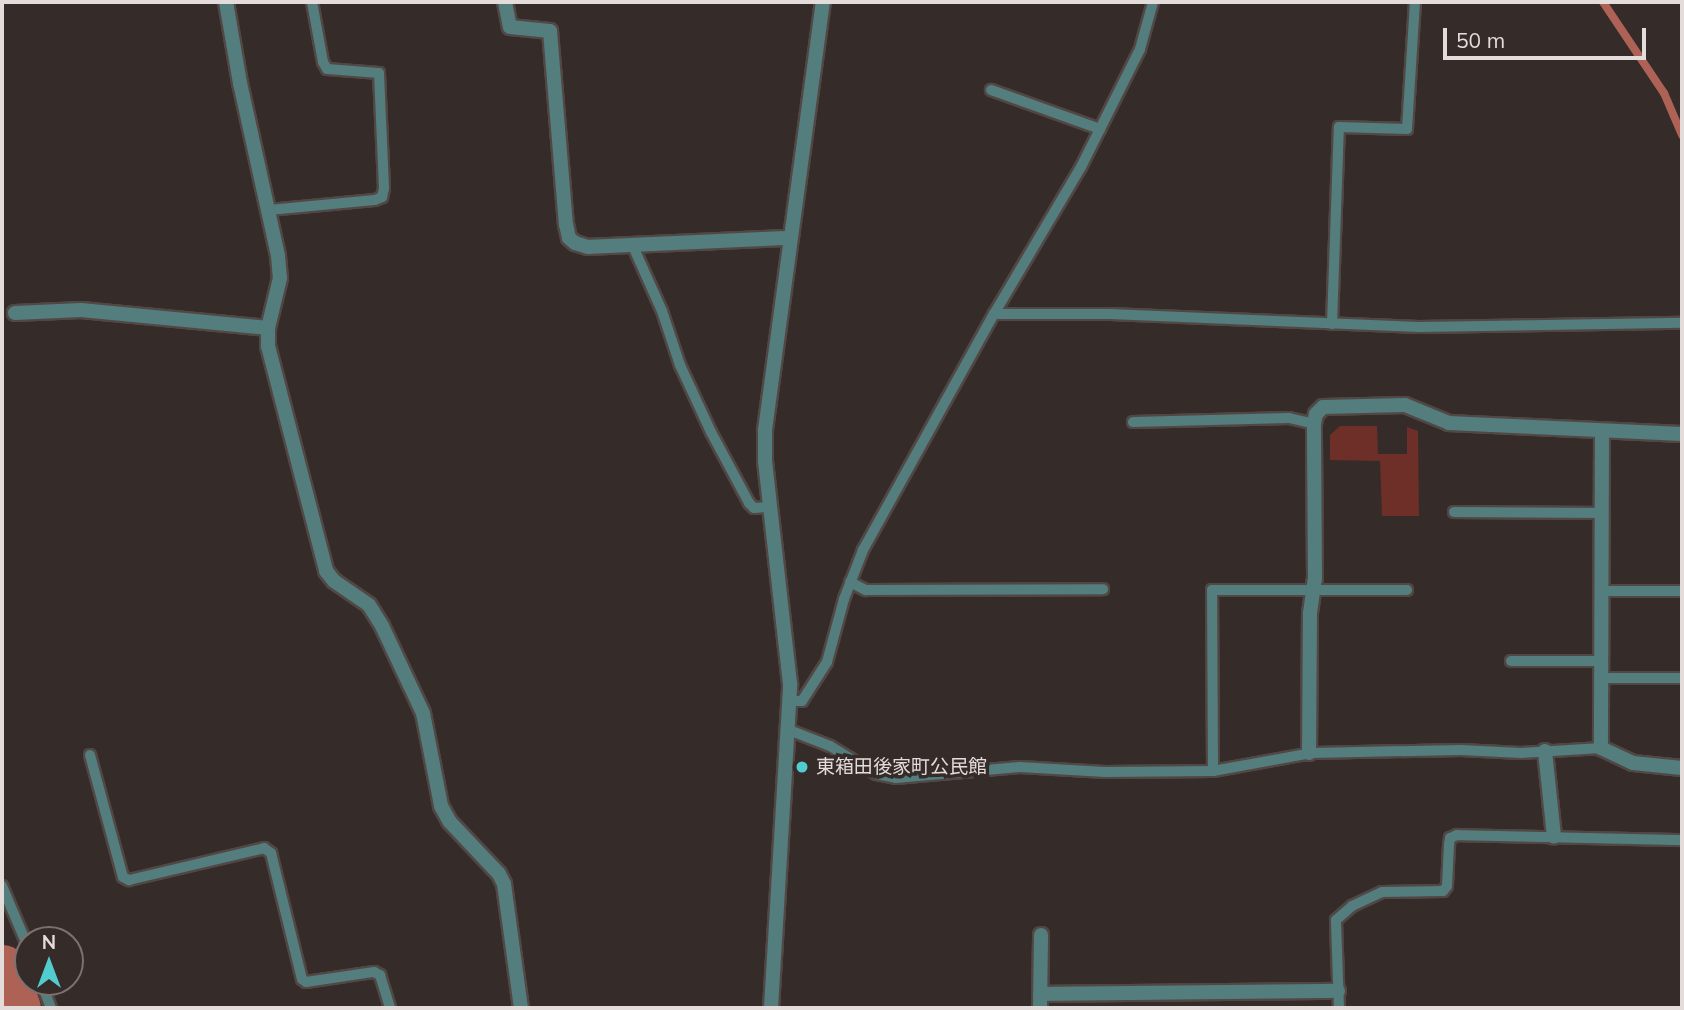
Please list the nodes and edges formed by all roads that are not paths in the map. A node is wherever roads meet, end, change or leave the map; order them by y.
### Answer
1 (226, 2) edge
2 (312, 2) edge
3 (505, 2) edge
4 (823, 2) edge
5 (1153, 2) edge
6 (1415, 2) edge
7 (991, 90) dead end
8 (1100, 129) junction
9 (269, 210) junction
10 (789, 238) junction
11 (632, 244) junction
12 (15, 313) dead end
13 (994, 314) junction
14 (1682, 323) edge
15 (1332, 324) junction
16 (268, 328) junction
17 (1133, 422) dead end
18 (1314, 424) junction
19 (1602, 432) junction
20 (1682, 434) edge
21 (770, 508) junction
22 (1454, 512) dead end
23 (1601, 513) junction
24 (850, 582) junction
25 (1103, 589) dead end
26 (1314, 589) junction
27 (1407, 590) dead end
28 (1601, 591) junction
29 (1682, 591) edge
30 (1511, 661) dead end
31 (1601, 661) junction
32 (1601, 677) junction
33 (1682, 678) edge
34 (790, 701) junction
35 (789, 730) junction
36 (1601, 748) junction
37 (1545, 751) junction
38 (1309, 753) junction
39 (90, 755) dead end
40 (1682, 768) edge
41 (1213, 771) junction
42 (1554, 837) junction
43 (1682, 840) edge
44 (2, 886) edge
45 (19, 926) edge
46 (1041, 935) dead end
47 (1338, 991) junction
48 (1040, 1001) edge
49 (390, 1008) edge
50 (521, 1008) edge
51 (771, 1008) edge
52 (1339, 1008) edge

1 - 9 street
2 - 9 lane
3 - 11 street
4 - 10 street
5 - 8 lane
6 - 15 lane
7 - 8 lane
8 - 13 lane
9 - 16 street
10 - 11 street
10 - 21 street
11 - 21 lane
12 - 16 street
13 - 15 lane
13 - 24 lane
14 - 15 lane
16 - 50 street
17 - 18 lane
18 - 19 street
18 - 26 street
19 - 20 street
19 - 23 street
21 - 34 street
22 - 23 lane
23 - 28 street
24 - 25 lane
24 - 34 lane
26 - 27 lane
26 - 38 street
26 - 41 lane
28 - 29 lane
28 - 31 street
30 - 31 lane
31 - 32 street
32 - 33 lane
32 - 36 street
34 - 35 street
35 - 41 lane
35 - 51 street
36 - 37 lane
36 - 40 street
37 - 38 lane
37 - 42 street
38 - 41 lane
39 - 49 lane
42 - 43 lane
42 - 47 lane
44 - 45 lane
46 - 48 street
47 - 48 street
47 - 52 lane

